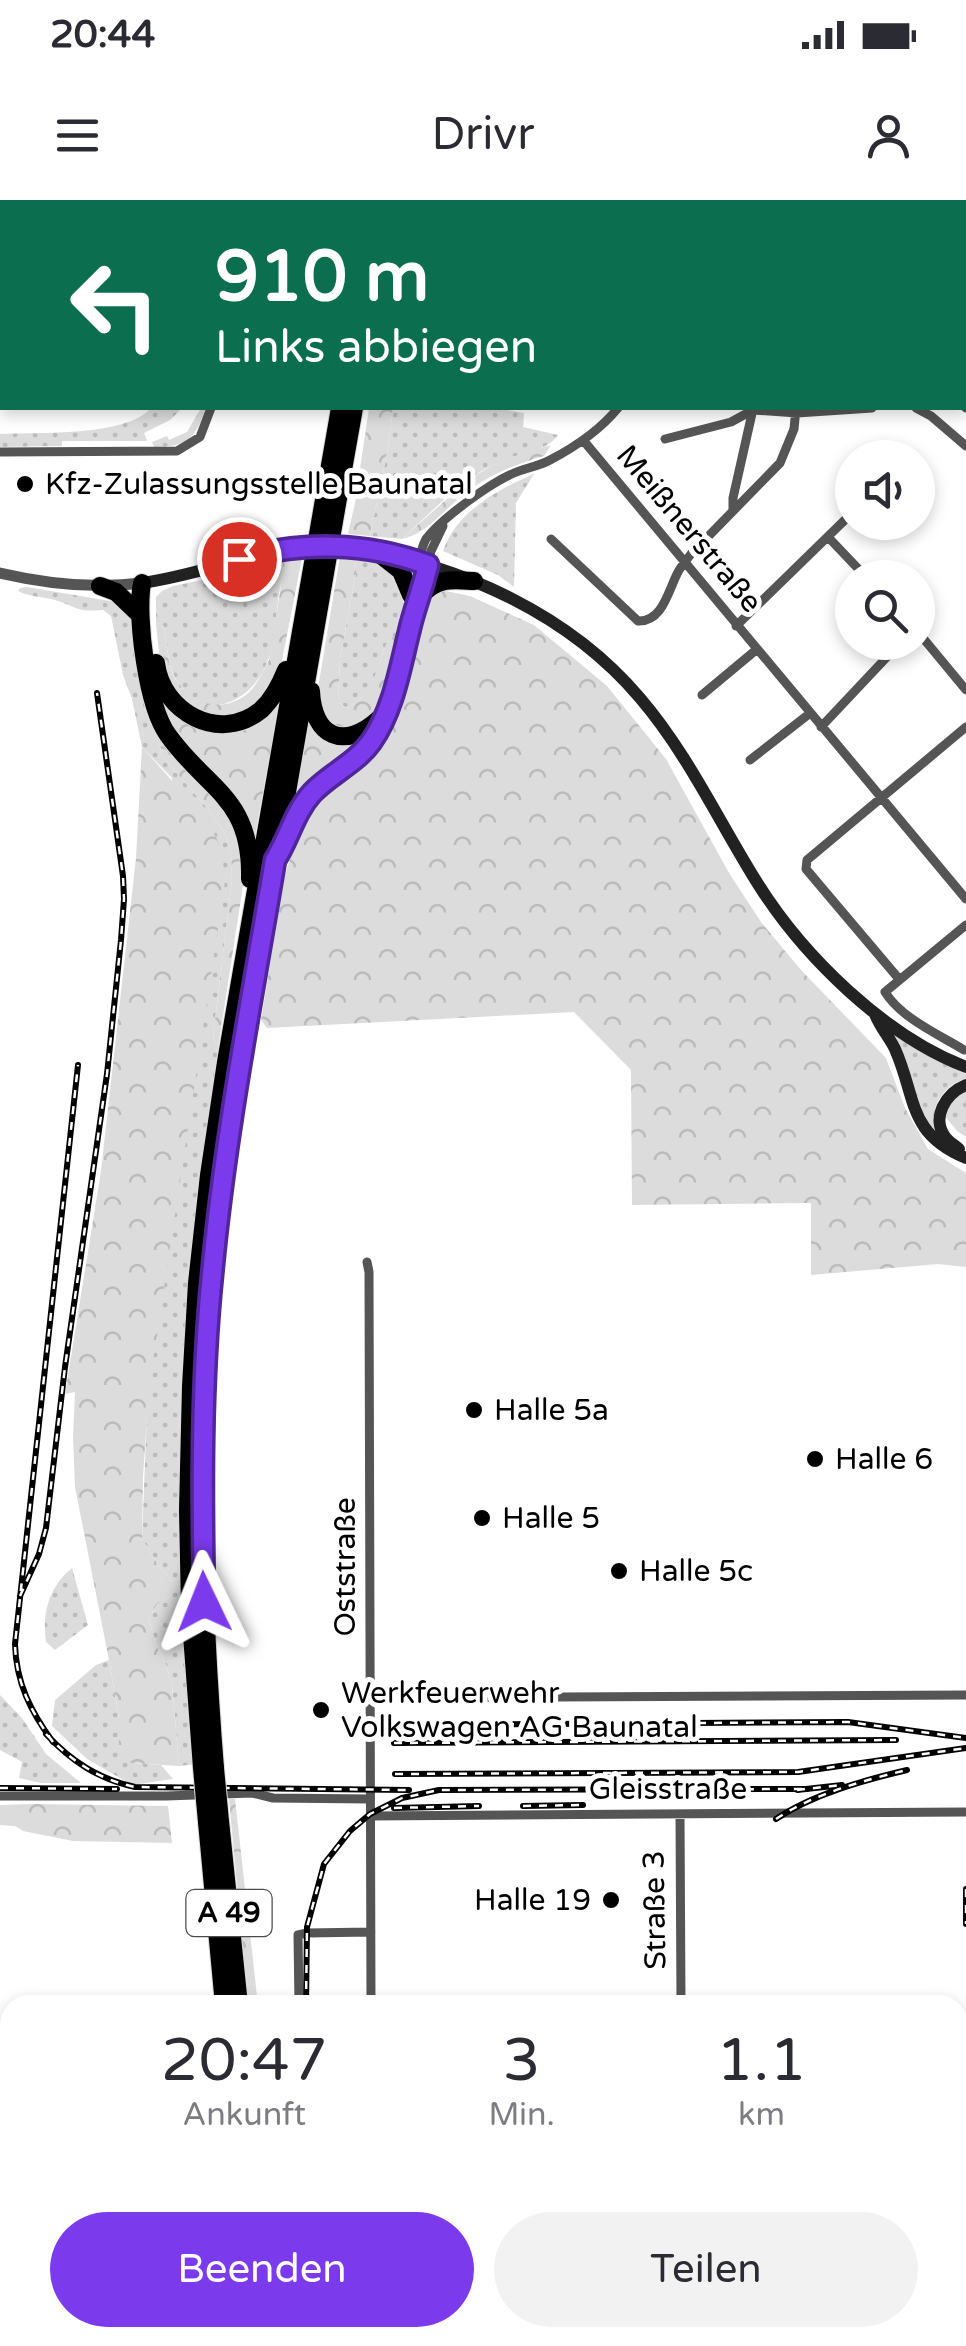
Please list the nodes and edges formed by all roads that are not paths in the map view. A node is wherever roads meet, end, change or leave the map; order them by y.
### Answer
1 (209, 410) edge
2 (340, 410) edge
3 (354, 410) edge
4 (614, 410) edge
5 (751, 410) edge
6 (754, 410) edge
7 (796, 410) edge
8 (919, 410) edge
9 (665, 439) dead end
10 (583, 440) junction
11 (966, 446) edge
12 (0, 452) edge
13 (733, 509) junction
14 (835, 529) edge
15 (828, 536) junction
16 (551, 539) dead end
17 (376, 552) junction
18 (850, 560) edge
19 (423, 563) junction
20 (684, 563) junction
21 (0, 573) edge
22 (474, 581) junction
23 (145, 582) junction
24 (100, 586) junction
25 (416, 595) junction
26 (140, 615) junction
27 (736, 626) junction
28 (299, 637) junction
29 (756, 650) junction
30 (935, 653) edge
31 (310, 658) junction
32 (884, 660) edge
33 (966, 690) edge
34 (702, 695) dead end
35 (385, 711) junction
36 (809, 714) junction
37 (966, 726) edge
38 (821, 727) junction
39 (750, 760) dead end
40 (881, 798) junction
41 (275, 860) junction
42 (966, 899) edge
43 (966, 925) edge
44 (248, 934) junction
45 (899, 979) junction
46 (874, 1012) junction
47 (964, 1050) dead end
48 (966, 1068) edge
49 (966, 1085) edge
50 (966, 1155) edge
51 (366, 1262) dead end
52 (966, 1695) edge
53 (370, 1698) junction
54 (209, 1768) junction
55 (0, 1796) edge
56 (370, 1799) junction
57 (966, 1812) edge
58 (680, 1814) junction
59 (370, 1816) junction
60 (213, 1821) junction
61 (371, 1932) junction
62 (223, 1995) edge
63 (238, 1995) edge
64 (298, 1995) edge
65 (371, 1995) edge
66 (682, 1995) edge

1 - 12 street
2 - 28 highway, A 49
3 - 31 highway, A 49
4 - 10 street
5 - 9 street
6 - 13 street
7 - 13 street
8 - 11 street
10 - 19 street
10 - 20 street, Meißnerstraße
13 - 20 street
14 - 15 street
15 - 18 street
15 - 27 street
16 - 20 street
17 - 19 main road
17 - 23 main road, bridge
17 - 25 highway
19 - 22 main road
19 - 25 highway
20 - 27 street, Meißnerstraße
21 - 24 street
22 - 25 highway
22 - 46 main road
23 - 24 street
23 - 26 highway
23 - 28 highway
24 - 26 highway
25 - 35 highway
26 - 44 highway
27 - 29 street, Meißnerstraße
28 - 44 highway, A 49
29 - 34 street, Meißnerstraße
29 - 36 street, Meißnerstraße
30 - 33 street
31 - 35 highway
31 - 41 highway, A 49
32 - 38 street
35 - 41 highway
36 - 38 street, Meißnerstraße
36 - 39 street
37 - 40 street
38 - 40 street, Meißnerstraße
40 - 42 street, Meißnerstraße
40 - 45 street
41 - 54 highway, A 49
43 - 45 street
44 - 54 highway, A 49
45 - 47 street
46 - 48 main road
46 - 50 main road
49 - 50 main road
51 - 53 street, Oststraße
52 - 53 street
53 - 56 street, Oststraße
54 - 60 highway, A 49, bridge
55 - 56 street
56 - 59 street, Oststraße
57 - 58 street, Gleisstraße
58 - 59 street, Gleisstraße
58 - 66 street, Straße 3
59 - 61 street, Oststraße
60 - 62 highway, A 49
60 - 63 highway, A 49
61 - 64 street
61 - 65 street, Oststraße

